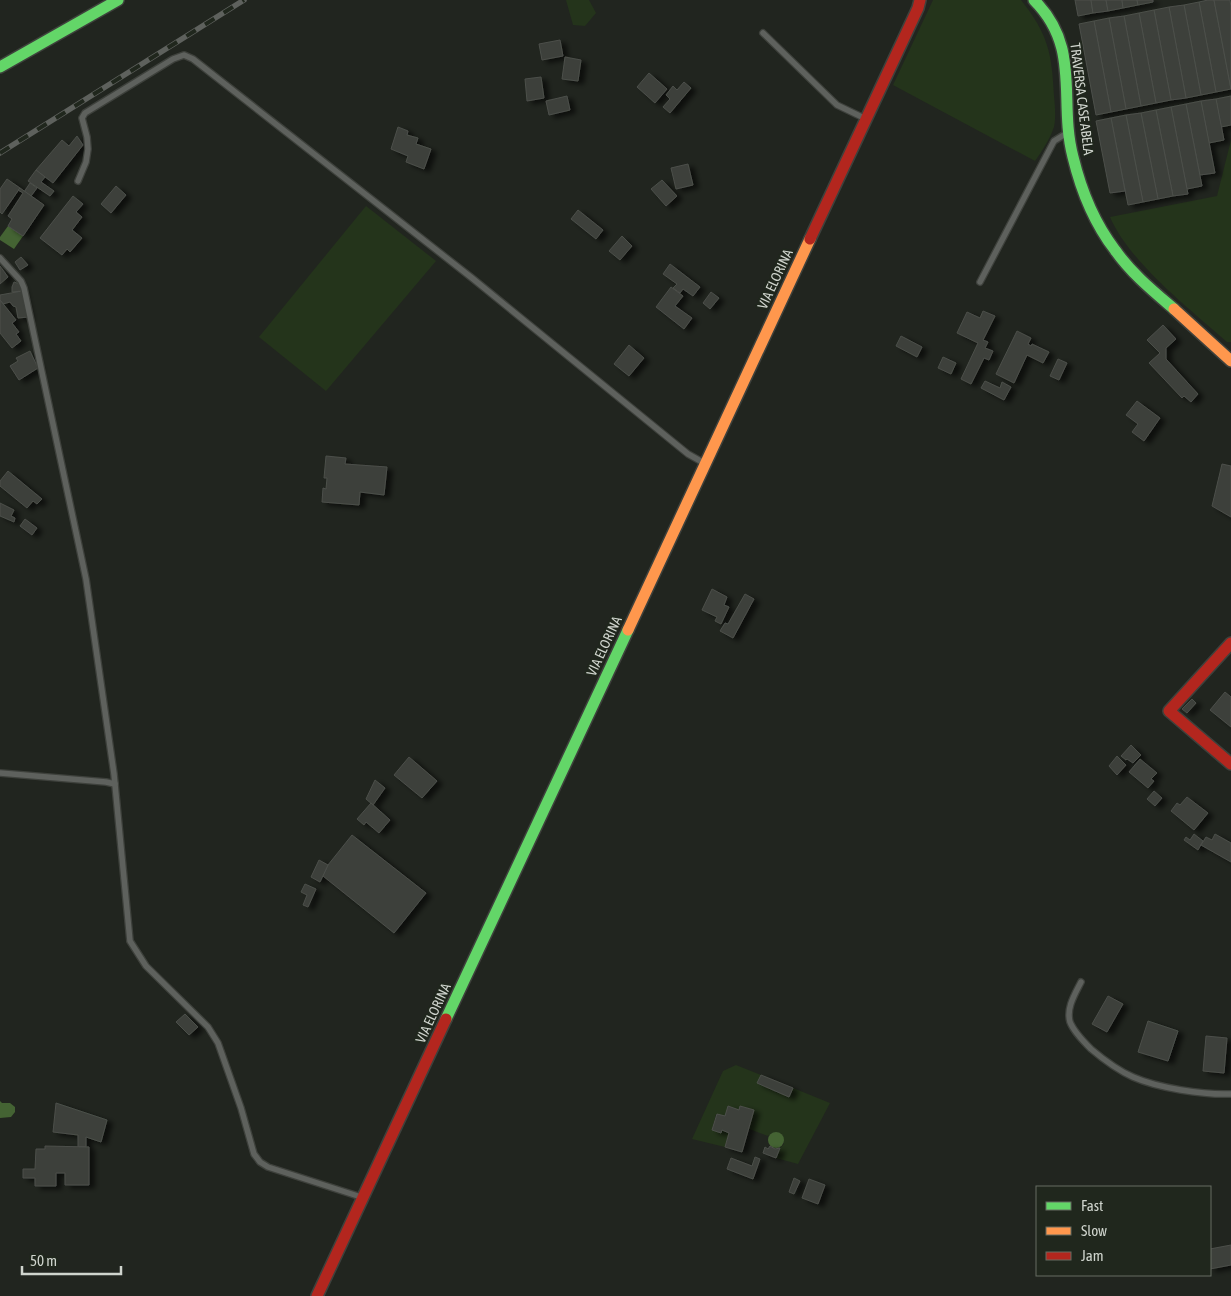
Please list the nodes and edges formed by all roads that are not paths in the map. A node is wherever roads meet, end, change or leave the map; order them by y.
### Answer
1 (118, 0) edge
2 (1034, 0) edge
3 (921, 3) edge
4 (763, 33) dead end
5 (0, 67) edge
6 (866, 119) junction
7 (1068, 132) junction
8 (78, 181) dead end
9 (0, 258) edge
10 (980, 282) dead end
11 (1231, 360) edge
12 (705, 464) junction
13 (1231, 643) edge
14 (1231, 764) edge
15 (0, 773) edge
16 (115, 784) junction
17 (1081, 982) dead end
18 (1231, 1094) edge
19 (363, 1197) junction
20 (317, 1296) edge

1 - 5 main road
2 - 7 main road, TRAVERSA CASE ABELA
3 - 6 main road, VIA ELORINA
4 - 6 lane
6 - 12 main road, VIA ELORINA
7 - 10 lane
7 - 11 main road, TRAVERSA CASE ABELA
8 - 12 lane
9 - 16 lane
12 - 19 main road, VIA ELORINA
13 - 14 main road
15 - 16 lane
16 - 19 lane
17 - 18 lane
19 - 20 main road, VIA ELORINA

